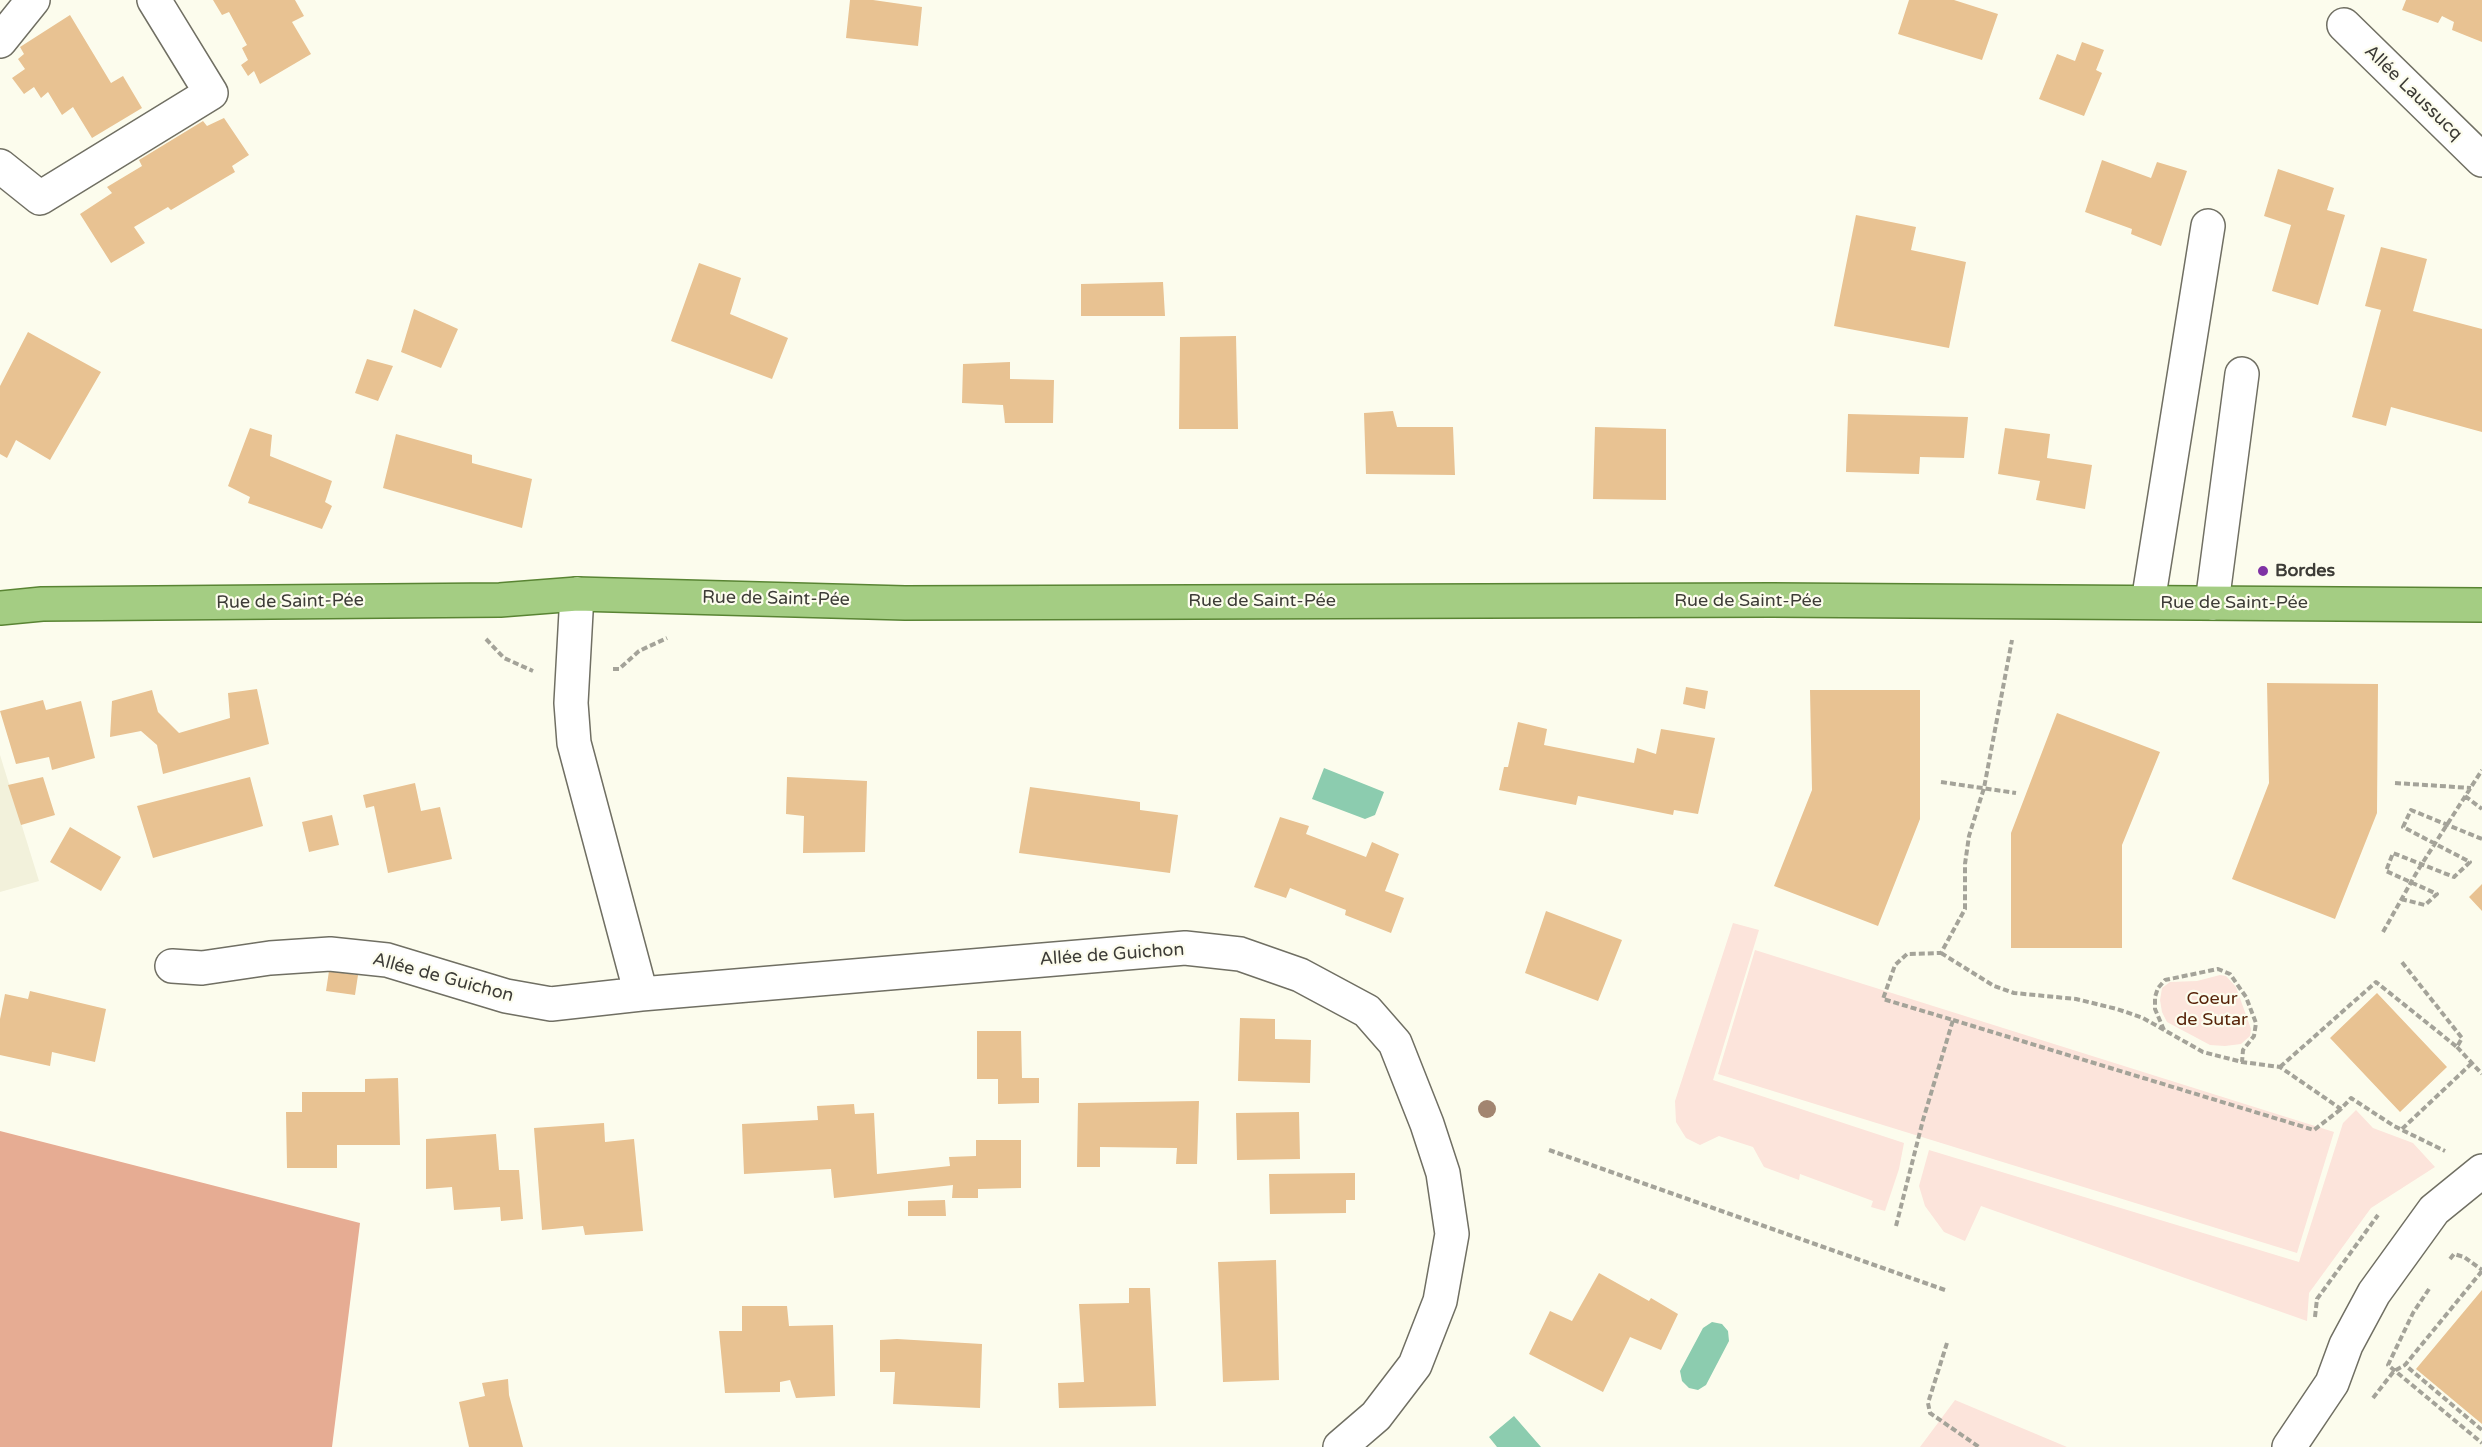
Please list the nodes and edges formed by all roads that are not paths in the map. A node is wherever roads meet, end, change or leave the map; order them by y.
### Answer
1 (33, 0) edge
2 (154, 0) edge
3 (2344, 25) dead end
4 (0, 40) edge
5 (2482, 160) edge
6 (0, 166) edge
7 (2208, 226) dead end
8 (2242, 374) dead end
9 (577, 594) junction
10 (2148, 602) junction
11 (2212, 603) junction
12 (2482, 605) edge
13 (0, 608) edge
14 (172, 966) dead end
15 (641, 994) junction
16 (2482, 1171) edge
17 (1340, 1447) edge
18 (2289, 1447) edge

1 - 4 street
2 - 6 street
3 - 5 street, Allée Laussucq
7 - 10 street
8 - 11 street
9 - 10 main road, Rue de Saint-Pée
9 - 13 main road, Rue de Saint-Pée
9 - 15 street
10 - 11 main road, Rue de Saint-Pée
11 - 12 main road, Rue de Saint-Pée
14 - 15 street, Allée de Guichon
15 - 17 street, Allée de Guichon
16 - 18 street

